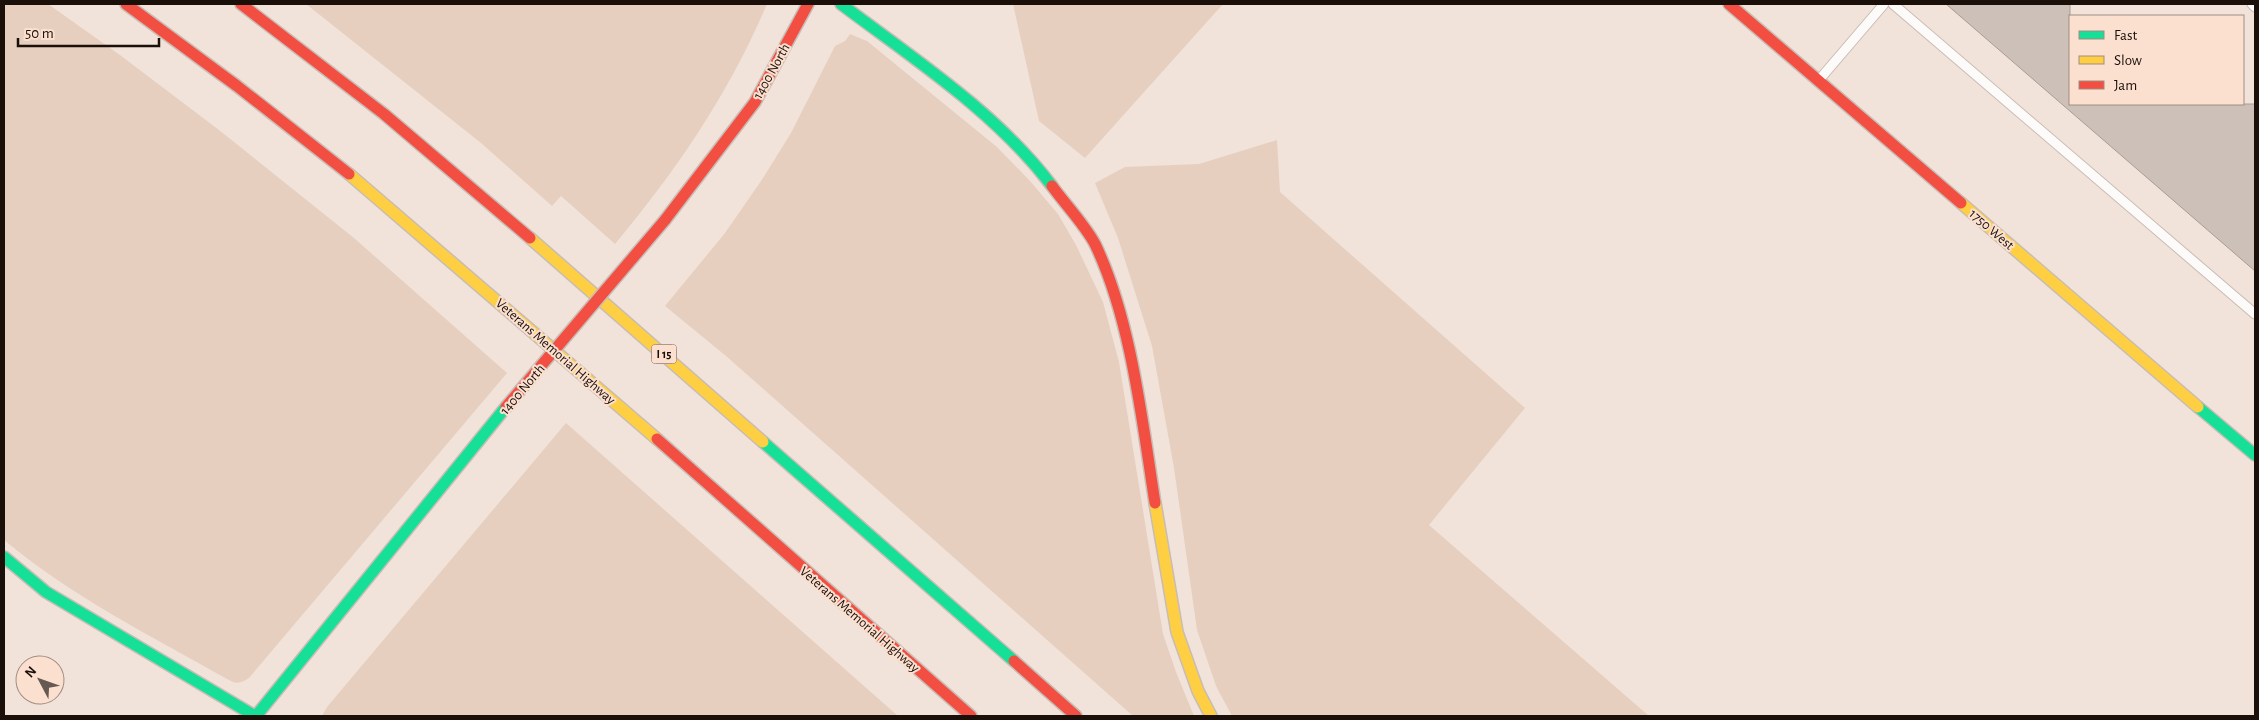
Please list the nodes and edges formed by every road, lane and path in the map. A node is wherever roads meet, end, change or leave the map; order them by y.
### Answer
1 (126, 4) edge
2 (242, 4) edge
3 (808, 4) edge
4 (842, 4) edge
5 (1729, 4) edge
6 (1884, 4) edge
7 (1893, 4) edge
8 (2252, 4) edge
9 (2255, 6) edge
10 (1818, 80) junction
11 (2255, 314) edge
12 (2255, 455) edge
13 (4, 557) edge
14 (255, 716) edge
15 (971, 716) edge
16 (1076, 716) edge
17 (1210, 716) edge

1 - 15 main road, Veterans Memorial Highway
2 - 16 main road, I 15
3 - 14 main road, 1400 North, bridge
4 - 17 main road
5 - 10 main road, 1750 West
6 - 10 lane
7 - 11 lane
8 - 9 lane
10 - 12 main road, 1750 West
13 - 14 main road

